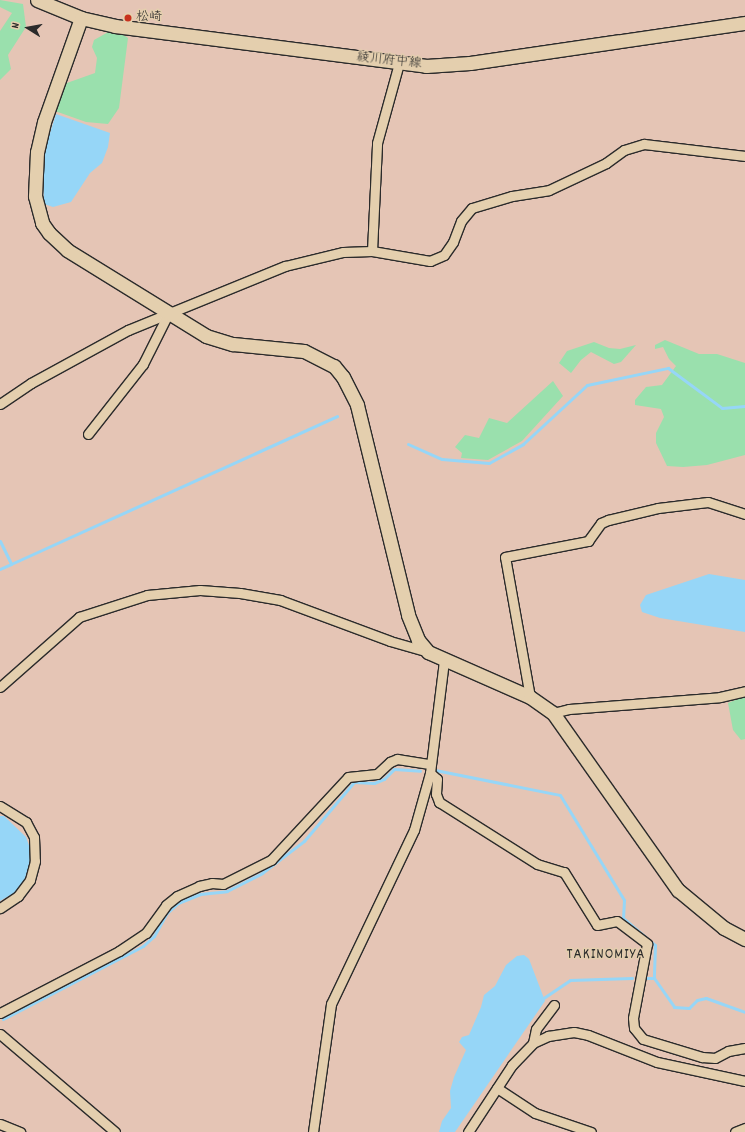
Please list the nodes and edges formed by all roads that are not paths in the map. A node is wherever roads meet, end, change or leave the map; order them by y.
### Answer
1 (37, 0) edge
2 (81, 18) junction
3 (745, 23) edge
4 (399, 63) junction
5 (745, 156) edge
6 (372, 251) junction
7 (168, 314) junction
8 (0, 404) edge
9 (88, 434) dead end
10 (745, 514) edge
11 (428, 652) junction
12 (444, 660) junction
13 (0, 687) edge
14 (745, 691) edge
15 (530, 697) junction
16 (553, 713) junction
17 (430, 764) junction
18 (430, 773) junction
19 (0, 806) edge
20 (0, 908) edge
21 (745, 939) edge
22 (554, 1005) dead end
23 (0, 1013) edge
24 (0, 1034) edge
25 (533, 1043) junction
26 (745, 1048) edge
27 (745, 1081) edge
28 (497, 1088) junction
29 (0, 1124) edge
30 (745, 1128) edge
31 (20, 1132) edge
32 (115, 1132) edge
33 (312, 1132) edge
34 (468, 1132) edge
35 (591, 1132) edge
36 (735, 1132) edge

1 - 2 street, 綾川府中線
2 - 4 street, 綾川府中線
2 - 7 street
3 - 4 street, 綾川府中線
4 - 6 street
5 - 6 street
6 - 7 street
7 - 8 street
7 - 9 street
7 - 11 street
10 - 15 street
11 - 12 street
11 - 13 street
12 - 15 street
12 - 17 street
14 - 16 street
15 - 16 street
16 - 21 street
17 - 18 street
17 - 23 street
18 - 26 street
18 - 33 street
19 - 20 street
22 - 25 street
24 - 32 street
25 - 27 street
25 - 28 street
28 - 34 street
28 - 35 street
29 - 31 street
30 - 36 street

